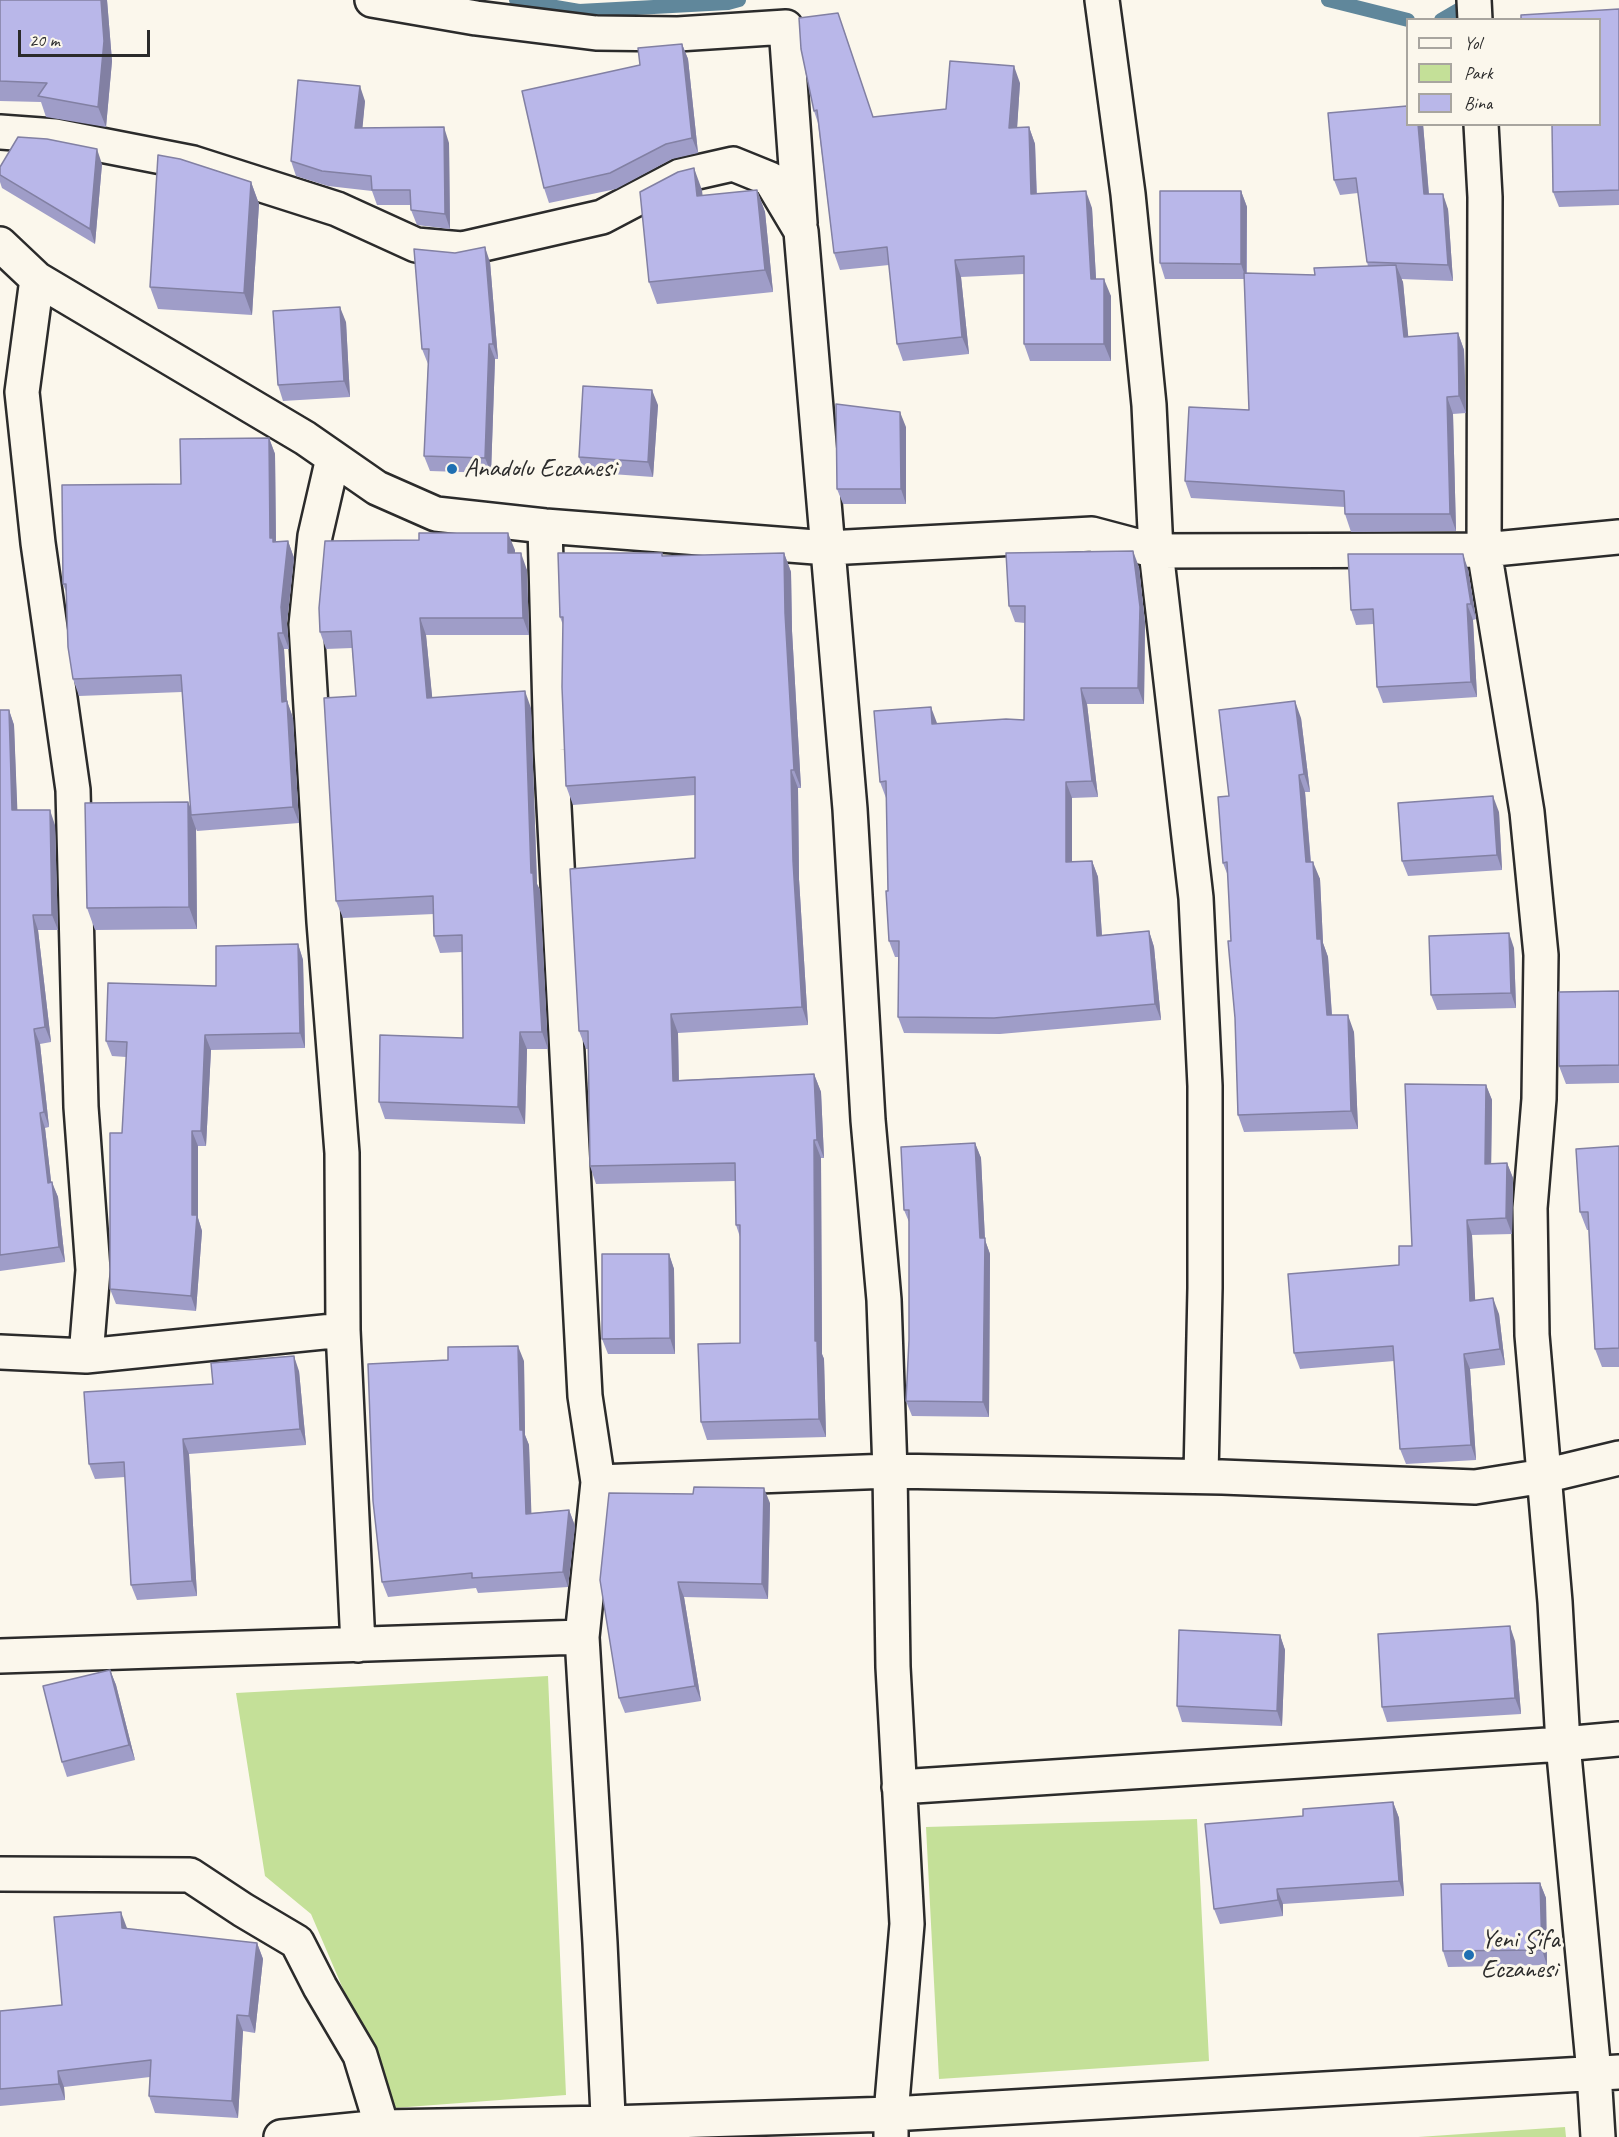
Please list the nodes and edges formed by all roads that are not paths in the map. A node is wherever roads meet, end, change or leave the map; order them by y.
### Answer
1 (372, 0) edge
2 (1102, 0) edge
3 (1474, 0) edge
4 (1475, 18) edge
5 (1481, 126) edge
6 (0, 132) edge
7 (801, 231) junction
8 (0, 244) edge
9 (37, 279) junction
10 (333, 458) junction
11 (545, 526) junction
12 (1619, 537) edge
13 (828, 548) junction
14 (1156, 550) junction
15 (1484, 550) junction
16 (343, 1330) junction
17 (0, 1352) edge
18 (86, 1356) junction
19 (1619, 1458) edge
20 (890, 1471) junction
21 (1201, 1476) junction
22 (1544, 1476) junction
23 (598, 1482) junction
24 (582, 1637) junction
25 (358, 1645) junction
26 (0, 1656) edge
27 (1619, 1739) edge
28 (1563, 1744) junction
29 (899, 1787) junction
30 (0, 1874) edge
31 (1606, 2073) edge
32 (891, 2126) edge
33 (609, 2130) edge
34 (382, 2132) edge
35 (280, 2137) edge
36 (1598, 2137) edge

1 - 7 street
2 - 14 street
3 - 4 street
5 - 15 street
6 - 7 street
7 - 13 street
8 - 9 street
9 - 10 street
9 - 18 street
10 - 11 street
10 - 16 street
11 - 13 street
11 - 23 street
12 - 15 street
13 - 14 street
13 - 20 street
14 - 15 street
14 - 21 street
15 - 22 street
16 - 18 street
16 - 25 street
17 - 18 street
19 - 22 street
20 - 21 street
20 - 23 street
20 - 29 street
21 - 22 street
22 - 28 street
23 - 24 street
24 - 25 street
24 - 33 street
25 - 26 street
27 - 28 street
28 - 29 street
28 - 31 street
29 - 32 street
30 - 34 street
31 - 32 street
31 - 36 street
32 - 33 street
33 - 34 street
34 - 35 street

